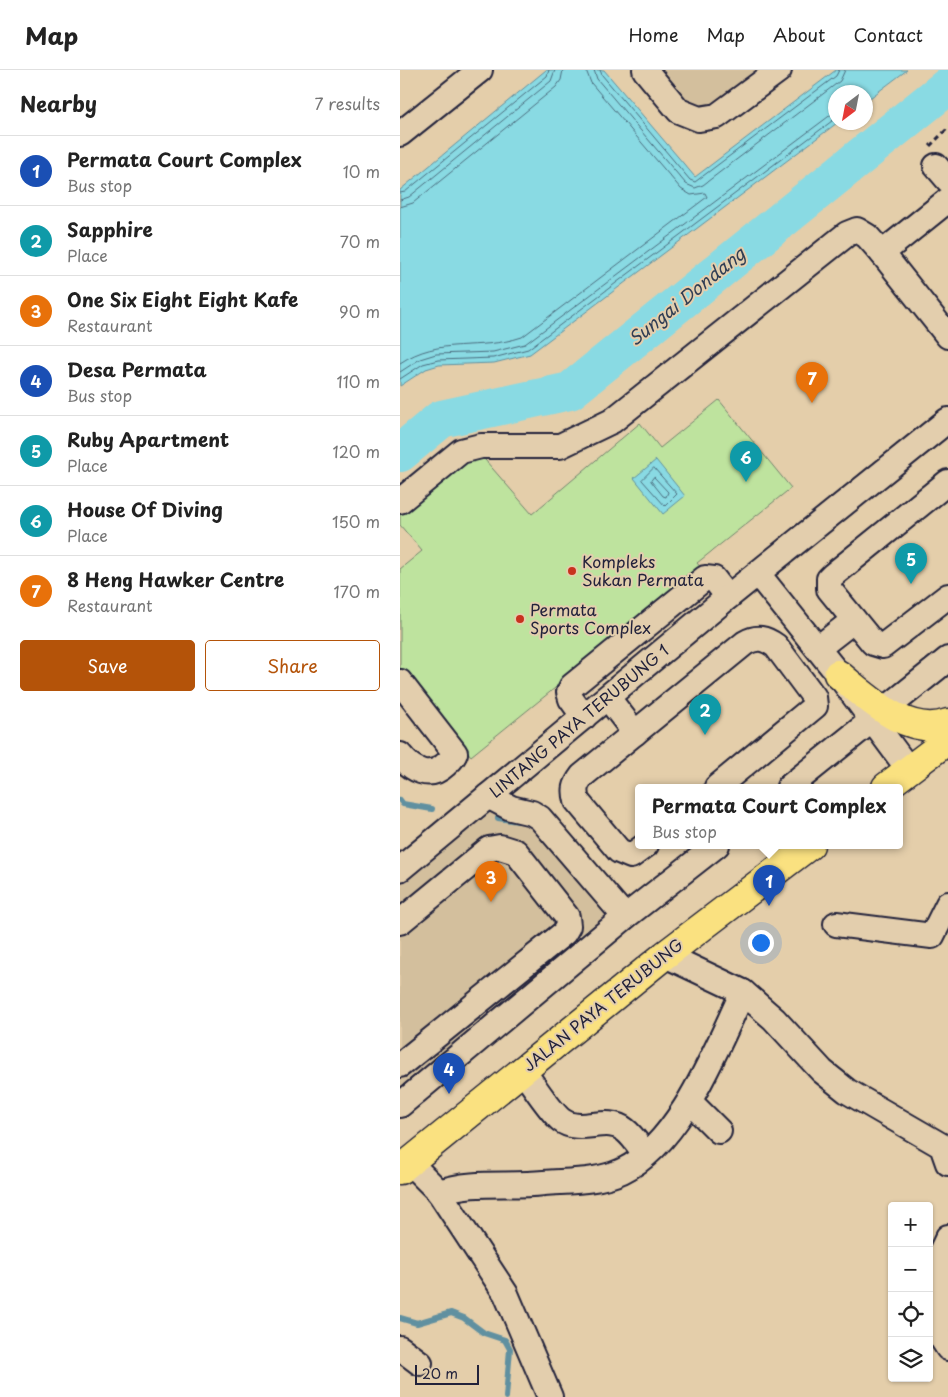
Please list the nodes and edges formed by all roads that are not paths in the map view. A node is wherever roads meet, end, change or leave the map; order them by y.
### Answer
1 (480, 70) edge
2 (645, 70) edge
3 (779, 70) edge
4 (400, 134) edge
5 (948, 200) edge
6 (882, 253) junction
7 (948, 336) edge
8 (948, 420) edge
9 (948, 482) edge
10 (400, 501) edge
11 (758, 574) junction
12 (948, 596) edge
13 (728, 597) junction
14 (854, 620) junction
15 (818, 648) junction
16 (948, 659) edge
17 (838, 674) joint
18 (400, 682) edge
19 (608, 698) junction
20 (879, 716) junction
21 (584, 717) junction
22 (948, 723) edge
23 (635, 732) junction
24 (948, 740) edge
25 (400, 755) edge
26 (909, 770) junction
27 (721, 784) edge
28 (793, 784) edge
29 (890, 784) edge
30 (488, 796) junction
31 (641, 849) edge
32 (710, 849) edge
33 (805, 849) edge
34 (404, 856) edge
35 (948, 904) edge
36 (625, 918) junction
37 (400, 922) edge
38 (836, 924) dead end
39 (940, 941) edge
40 (546, 947) junction
41 (665, 955) junction
42 (564, 968) junction
43 (743, 992) junction
44 (400, 1065) edge
45 (523, 1071) junction
46 (690, 1102) junction
47 (400, 1104) edge
48 (719, 1131) dead end
49 (946, 1152) edge
50 (645, 1154) junction
51 (405, 1166) edge
52 (439, 1192) junction
53 (948, 1237) edge
54 (400, 1348) edge
55 (948, 1348) edge
56 (420, 1363) dead end
57 (550, 1397) edge

1 - 4 street
2 - 3 street
5 - 6 street
6 - 7 street
6 - 10 street
8 - 11 street, LINTANG PAYA TERUBUNG 1
9 - 14 street
11 - 13 street, LINTANG PAYA TERUBUNG 1
11 - 15 street
12 - 14 street
13 - 19 street, LINTANG PAYA TERUBUNG 1
13 - 21 street
14 - 15 street
15 - 17 street
16 - 20 street
17 - 20 main road
18 - 25 street
19 - 21 street, LINTANG PAYA TERUBUNG 1
19 - 23 street
20 - 22 main road
20 - 26 street
20 - 28 street
21 - 30 street, LINTANG PAYA TERUBUNG 1
23 - 27 street
23 - 31 street
24 - 26 main road
26 - 29 main road
30 - 34 street, LINTANG PAYA TERUBUNG 1
30 - 36 street
32 - 36 street
33 - 41 main road, JALAN PAYA TERUBUNG
35 - 39 street
36 - 42 street
37 - 40 street
38 - 39 street
40 - 42 street
40 - 44 street
41 - 43 street
41 - 45 main road, JALAN PAYA TERUBUNG
42 - 47 street
43 - 46 street
43 - 49 street
45 - 50 street
45 - 51 main road, JALAN PAYA TERUBUNG
46 - 48 street
46 - 50 street
50 - 52 street
51 - 52 street
52 - 57 street
53 - 55 street
54 - 56 street

